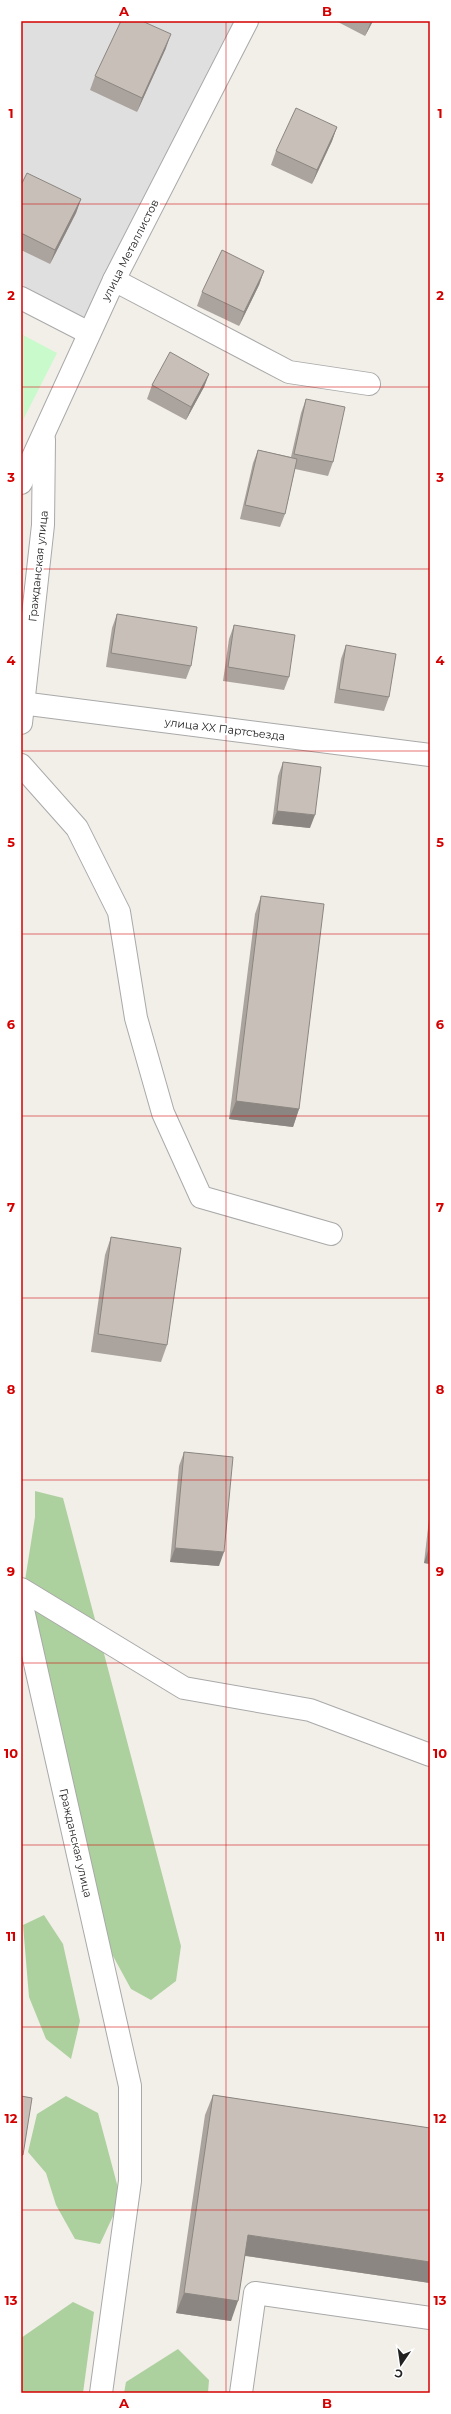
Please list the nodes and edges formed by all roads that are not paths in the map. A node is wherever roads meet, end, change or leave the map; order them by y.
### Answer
1 (247, 21) edge
2 (114, 280) junction
3 (21, 298) edge
4 (90, 333) junction
5 (369, 384) dead end
6 (44, 433) junction
7 (21, 482) edge
8 (22, 710) edge
9 (430, 755) edge
10 (21, 765) edge
11 (331, 1234) dead end
12 (21, 1589) edge
13 (21, 1601) edge
14 (430, 1755) edge
15 (430, 2318) edge
16 (101, 2393) edge
17 (241, 2393) edge

1 - 2 street, улица Металлистов
2 - 4 street, улица Металлистов
2 - 5 street
3 - 4 street
4 - 6 street, улица Металлистов
6 - 7 street, улица Металлистов
6 - 8 street, Гражданская улица
8 - 9 street, улица XX Партсъезда
10 - 11 street
12 - 14 street
13 - 16 street, Гражданская улица
15 - 17 street

